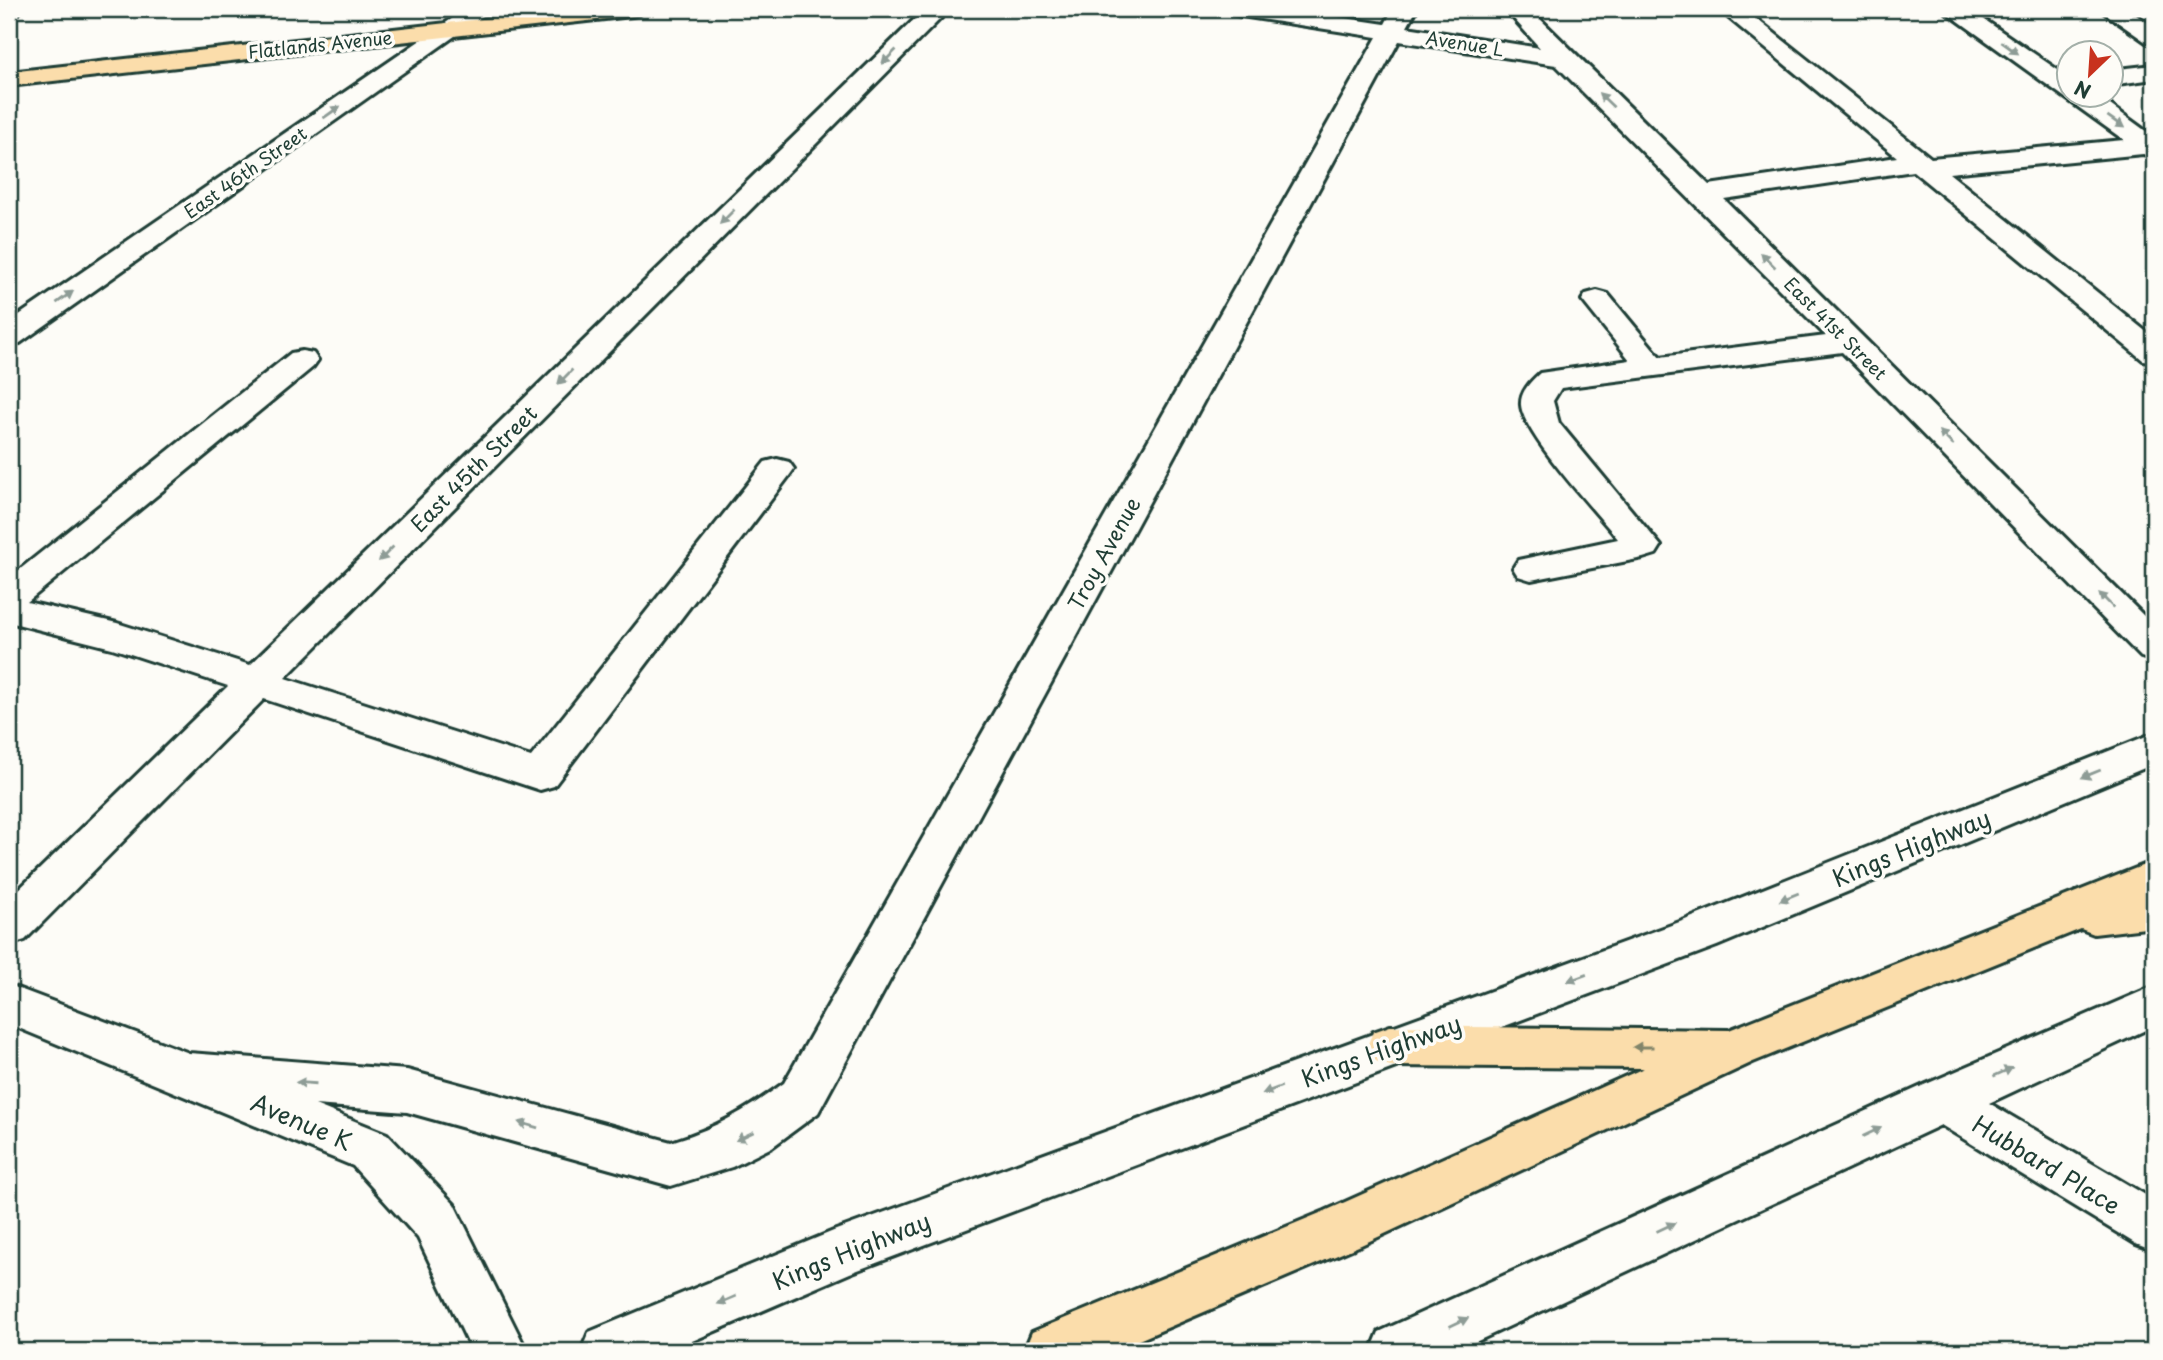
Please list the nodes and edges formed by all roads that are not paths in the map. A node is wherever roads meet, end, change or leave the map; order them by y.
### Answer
1 (481, 9) edge
2 (632, 9) edge
3 (938, 9) edge
4 (1241, 9) edge
5 (1517, 9) edge
6 (1730, 9) edge
7 (1954, 9) edge
8 (2112, 9) edge
9 (1399, 20) edge
10 (451, 29) junction
11 (2154, 37) edge
12 (1564, 59) junction
13 (2154, 72) edge
14 (2124, 76) edge
15 (2054, 77) edge
16 (9, 79) edge
17 (2098, 108) edge
18 (2152, 147) edge
19 (1922, 165) junction
20 (1703, 194) junction
21 (1597, 300) dead end
22 (9, 336) edge
23 (1850, 342) junction
24 (2154, 353) edge
25 (302, 360) dead end
26 (1652, 367) junction
27 (777, 469) dead end
28 (1531, 568) dead end
29 (9, 597) edge
30 (9, 610) edge
31 (2154, 648) edge
32 (256, 682) junction
33 (2154, 748) edge
34 (2154, 878) edge
35 (2154, 909) edge
36 (2060, 919) junction
37 (9, 927) edge
38 (9, 1004) edge
39 (2154, 1005) edge
40 (1390, 1046) junction
41 (1736, 1048) junction
42 (188, 1074) junction
43 (1941, 1100) junction
44 (2154, 1227) edge
45 (500, 1351) edge
46 (608, 1351) edge
47 (1051, 1351) edge
48 (1398, 1351) edge

1 - 10 street, East 46th Street
2 - 10 main road, Flatlands Avenue
3 -> 32 street, East 45th Street
4 - 9 street, Avenue L
5 - 12 street, East 41st Street
6 - 19 street
7 -> 15 street
8 - 11 street
9 - 12 street, Avenue L
9 -> 42 street, Troy Avenue
10 - 16 main road, Flatlands Avenue
22 -> 10 street, East 46th Street
20 -> 12 street, East 41st Street
13 - 14 street
17 -> 18 street
18 - 19 street
19 - 20 street
19 - 24 street
23 -> 20 street, East 41st Street
21 - 26 street
23 - 26 street
31 -> 23 street, East 41st Street
25 - 29 street
26 - 28 street
27 - 32 street
30 - 32 street
32 - 37 street, East 45th Street
33 -> 40 street, Kings Highway
34 - 36 main road
35 - 36 main road
36 - 41 main road
38 - 42 street, Avenue K
43 -> 39 street
41 -> 40 main road
40 -> 46 street, Kings Highway
41 - 47 main road
42 - 45 street, Avenue K
43 - 44 street, Hubbard Place
48 -> 43 street

